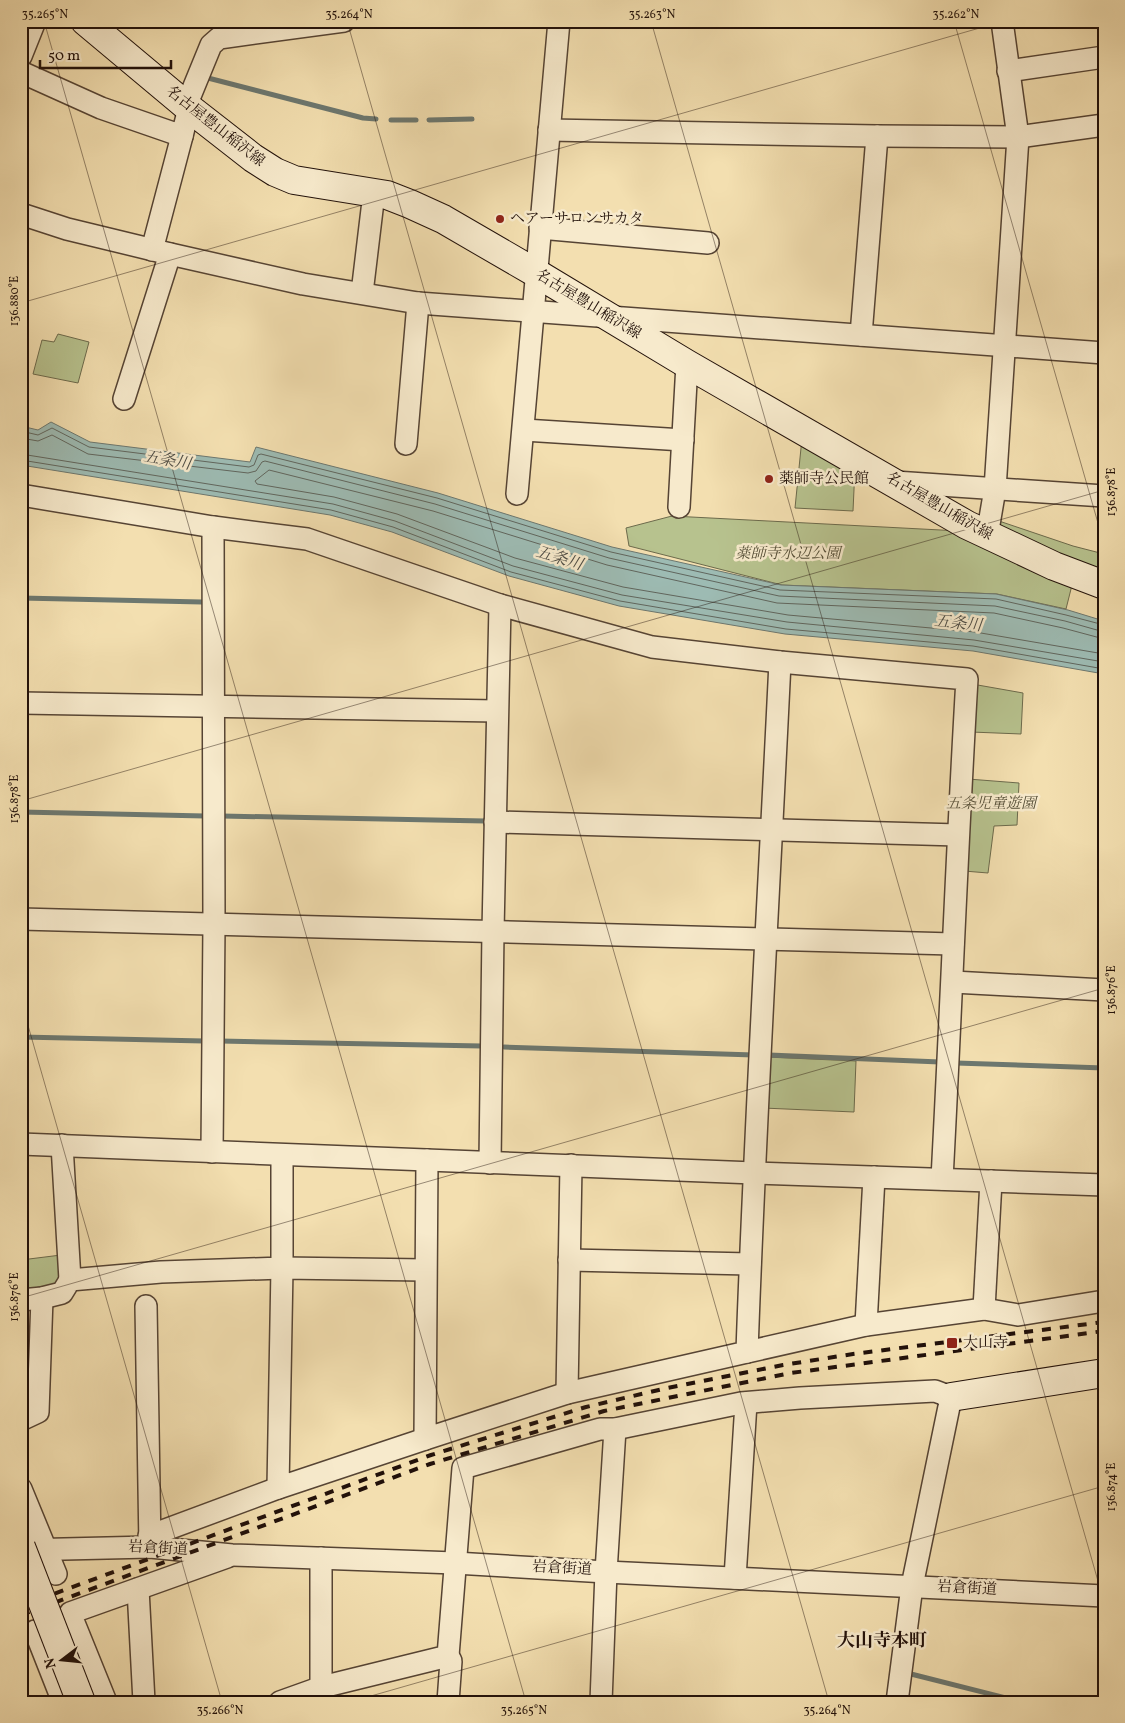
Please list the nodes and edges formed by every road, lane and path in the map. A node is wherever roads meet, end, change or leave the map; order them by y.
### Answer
1 (35, 21) edge
2 (85, 21) edge
3 (344, 21) edge
4 (559, 21) edge
5 (1002, 21) edge
6 (21, 56) edge
7 (1104, 57) edge
8 (1008, 71) junction
9 (21, 72) edge
10 (187, 107) junction
11 (1104, 125) edge
12 (549, 130) junction
13 (182, 136) junction
14 (877, 136) junction
15 (1018, 137) junction
16 (374, 193) junction
17 (21, 214) edge
18 (540, 228) junction
19 (708, 244) dead end
20 (161, 252) junction
21 (536, 273) junction
22 (362, 293) junction
23 (418, 303) junction
24 (534, 311) junction
25 (608, 318) junction
26 (861, 335) junction
27 (1004, 345) junction
28 (1104, 353) edge
29 (687, 364) junction
30 (124, 398) dead end
31 (524, 430) junction
32 (683, 440) junction
33 (406, 444) dead end
34 (895, 482) junction
35 (995, 489) junction
36 (518, 494) dead end
37 (21, 495) edge
38 (1104, 496) edge
39 (678, 507) dead end
40 (213, 527) junction
41 (987, 536) junction
42 (1104, 585) edge
43 (500, 605) junction
44 (780, 662) junction
45 (21, 703) edge
46 (212, 706) junction
47 (497, 711) junction
48 (495, 822) junction
49 (772, 830) junction
50 (958, 835) junction
51 (21, 919) edge
52 (214, 924) junction
53 (492, 930) junction
54 (767, 938) junction
55 (953, 944) junction
56 (953, 982) junction
57 (1104, 990) edge
58 (21, 1144) edge
59 (62, 1145) junction
60 (212, 1152) junction
61 (282, 1155) junction
62 (427, 1160) junction
63 (490, 1163) junction
64 (570, 1166) junction
65 (754, 1173) junction
66 (874, 1177) junction
67 (942, 1179) junction
68 (991, 1181) junction
69 (1104, 1186) edge
70 (569, 1260) junction
71 (750, 1264) junction
72 (282, 1268) junction
73 (425, 1270) junction
74 (70, 1280) junction
75 (42, 1298) junction
76 (21, 1300) edge
77 (1104, 1301) edge
78 (146, 1306) dead end
79 (984, 1309) junction
80 (866, 1325) junction
81 (747, 1352) junction
82 (1104, 1373) edge
83 (567, 1393) junction
84 (951, 1397) junction
85 (746, 1403) junction
86 (21, 1420) edge
87 (615, 1429) junction
88 (425, 1439) junction
89 (278, 1488) junction
90 (21, 1490) edge
91 (150, 1541) junction
92 (29, 1549) edge
93 (232, 1555) junction
94 (321, 1558) junction
95 (455, 1563) junction
96 (606, 1572) junction
97 (56, 1574) dead end
98 (735, 1578) junction
99 (912, 1586) junction
100 (138, 1588) junction
101 (1104, 1596) edge
102 (71, 1615) junction
103 (28, 1633) edge
104 (448, 1656) junction
105 (322, 1694) edge
106 (63, 1702) edge
107 (81, 1702) edge
108 (106, 1702) edge
109 (144, 1702) edge
110 (280, 1702) edge
111 (448, 1702) edge
112 (601, 1702) edge
113 (896, 1702) edge

1 - 6 street
2 - 10 main road, 名古屋豊山稲沢線
3 - 10 street
4 - 12 street
5 - 8 street
7 - 8 street
8 - 15 street
9 - 13 street
10 - 13 street
10 - 16 main road, 名古屋豊山稲沢線
11 - 15 street
12 - 14 street
12 - 18 street
13 - 20 street
14 - 15 street
14 - 26 street
15 - 27 street
16 - 21 main road, 名古屋豊山稲沢線
16 - 22 street
17 - 20 street
18 - 19 street
18 - 21 street
20 - 22 street
20 - 30 street
21 - 24 street
21 - 25 main road, 名古屋豊山稲沢線
22 - 23 street
23 - 24 street
23 - 33 street
24 - 25 street
24 - 31 street
25 - 26 street
25 - 29 main road, 名古屋豊山稲沢線
26 - 27 street
27 - 28 street
27 - 35 street
29 - 32 street
29 - 34 main road, 名古屋豊山稲沢線
31 - 32 street
31 - 36 street
32 - 39 street
34 - 35 street
34 - 41 main road, 名古屋豊山稲沢線
35 - 38 street
35 - 41 street
37 - 40 street
40 - 43 street
40 - 46 street
41 - 42 main road, 名古屋豊山稲沢線
43 - 44 street
43 - 47 street
44 - 49 street
44 - 50 street
45 - 46 street
46 - 47 street
46 - 52 street
47 - 48 street
48 - 49 street
48 - 53 street
49 - 50 street
49 - 54 street
50 - 55 street
51 - 52 street
52 - 53 street
52 - 60 street
53 - 54 street
53 - 63 street
54 - 55 street
54 - 65 street
55 - 56 street
56 - 57 street
56 - 67 street
58 - 59 street
59 - 60 street
59 - 74 street
60 - 61 street
61 - 62 street
61 - 72 street
62 - 63 street
62 - 73 street
63 - 64 street
64 - 65 street
64 - 70 street
65 - 66 street
65 - 71 street
66 - 67 street
66 - 80 street
67 - 68 street
68 - 69 street
68 - 79 street
70 - 71 street
70 - 83 street
71 - 81 street
72 - 73 street
72 - 74 street
72 - 89 street
73 - 88 street
74 - 75 street
75 - 76 street
75 - 86 street
77 - 79 street
78 - 91 street
79 - 80 street
80 - 81 street
81 - 83 street
82 - 84 main road
83 - 88 street
84 - 85 street
84 - 99 street
85 - 87 street
85 - 98 street
87 - 95 street
87 - 96 street
88 - 89 street
89 - 91 street
90 - 92 street
91 - 92 street, 岩倉街道
91 - 93 street, 岩倉街道
92 - 97 street
92 - 107 main road, bridge
93 - 94 street, 岩倉街道
93 - 100 street
94 - 95 street, 岩倉街道
94 - 105 street
95 - 96 street, 岩倉街道
95 - 104 street
96 - 98 street, 岩倉街道
96 - 112 street
98 - 99 street, 岩倉街道
99 - 101 street, 岩倉街道
99 - 113 street
100 - 102 street
100 - 109 street
102 - 103 street
102 - 108 street
103 - 106 street
104 - 105 street
104 - 111 street
105 - 110 street

